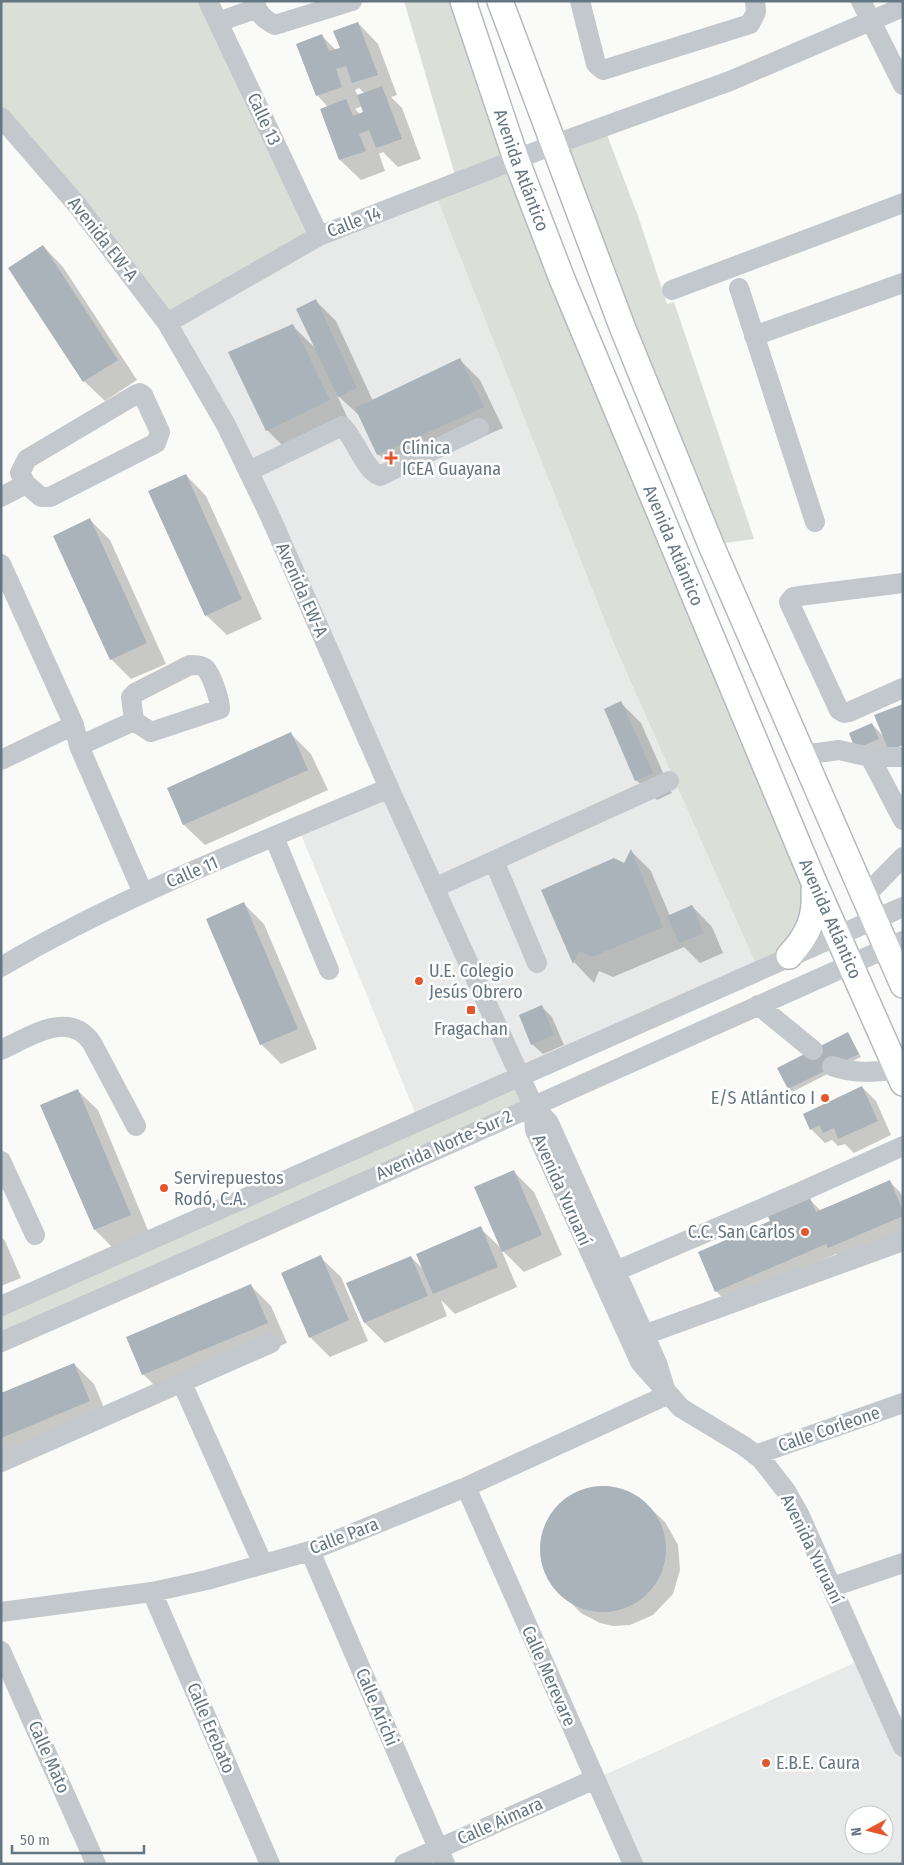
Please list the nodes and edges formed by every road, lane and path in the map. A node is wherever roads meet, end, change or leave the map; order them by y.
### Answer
1 (208, 1) edge
2 (352, 1) edge
3 (463, 1) edge
4 (500, 1) edge
5 (580, 1) edge
6 (755, 1) edge
7 (861, 1) edge
8 (255, 5) edge
9 (903, 7) edge
10 (218, 22) junction
11 (869, 22) junction
12 (903, 85) edge
13 (1, 117) edge
14 (552, 145) junction
15 (516, 159) junction
16 (903, 203) edge
17 (319, 236) junction
18 (903, 282) edge
19 (739, 288) dead end
20 (672, 290) dead end
21 (167, 323) junction
22 (754, 336) junction
23 (480, 428) dead end
24 (249, 471) junction
25 (26, 484) junction
26 (1, 496) edge
27 (815, 522) dead end
28 (1, 564) edge
29 (903, 583) edge
30 (903, 688) edge
31 (134, 721) dead end
32 (74, 725) junction
33 (79, 746) junction
34 (802, 755) junction
35 (870, 757) junction
36 (903, 757) edge
37 (1, 760) edge
38 (669, 781) dead end
39 (389, 788) junction
40 (903, 820) edge
41 (274, 837) junction
42 (903, 857) edge
43 (494, 861) junction
44 (813, 880) junction
45 (434, 888) junction
46 (143, 894) junction
47 (903, 906) edge
48 (869, 907) junction
49 (837, 935) junction
50 (895, 944) edge
51 (789, 956) junction
52 (537, 963) dead end
53 (850, 964) junction
54 (1, 967) edge
55 (329, 970) dead end
56 (903, 985) edge
57 (758, 1005) junction
58 (1, 1050) edge
59 (813, 1050) dead end
60 (832, 1066) dead end
61 (520, 1074) junction
62 (900, 1076) edge
63 (533, 1105) junction
64 (136, 1126) dead end
65 (903, 1146) edge
66 (1, 1161) edge
67 (35, 1235) dead end
68 (903, 1240) edge
69 (616, 1271) junction
70 (1, 1306) edge
71 (644, 1335) junction
72 (1, 1342) edge
73 (271, 1343) dead end
74 (181, 1381) junction
75 (667, 1395) junction
76 (903, 1403) edge
77 (755, 1455) junction
78 (1, 1462) edge
79 (466, 1488) junction
80 (310, 1551) junction
81 (903, 1563) edge
82 (263, 1564) junction
83 (832, 1587) junction
84 (152, 1592) junction
85 (1, 1612) edge
86 (1, 1651) edge
87 (898, 1724) edge
88 (903, 1747) edge
89 (594, 1778) junction
90 (442, 1856) edge
91 (96, 1864) edge
92 (270, 1864) edge
93 (404, 1864) edge
94 (633, 1864) edge

1 - 10 street, Calle 13
2 - 8 street
3 - 15 main road, Avenida Atlántico
4 - 14 main road, Avenida Atlántico
5 - 6 street
7 - 11 street
8 - 10 street
9 - 11 street, Calle 14
10 - 17 street, Calle 13
11 - 12 street
11 - 14 street, Calle 14
13 - 21 street, Avenida EW-A
14 - 15 street, Calle 14
14 - 34 main road, Avenida Atlántico
15 - 17 street, Calle 14
15 - 44 main road, Avenida Atlántico
16 - 20 street
17 - 21 street, Calle 14
18 - 22 street
19 - 22 street
21 - 24 street, Avenida EW-A
22 - 27 street
23 - 24 street
24 - 39 street, Avenida EW-A
25 - 25 street
25 - 26 street
28 - 32 street
29 - 30 street
31 - 33 street
32 - 33 street
32 - 37 street
33 - 46 street
34 - 35 street
34 - 48 main road, Avenida Atlántico
35 - 36 street
35 - 40 street
38 - 43 street
39 - 41 street, Calle 11
39 - 45 street, Avenida EW-A
41 - 46 street, Calle 11
41 - 55 street
42 - 48 street
43 - 45 street
43 - 52 street
44 - 49 main road, Avenida Atlántico
44 - 51 main road
45 - 61 street, Avenida EW-A
46 - 54 street, Calle 11
47 - 48 street, Avenida Norte-Sur 2
48 - 49 street, Avenida Norte-Sur 2
48 - 50 main road, Avenida Atlántico
49 - 51 street, Avenida Norte-Sur 2
49 - 53 main road, Avenida Atlántico
50 - 53 street, Avenida Norte-Sur 2
50 - 56 main road, Avenida Atlántico
51 - 61 street, Avenida Norte-Sur 2
53 - 57 street, Avenida Norte-Sur 2
53 - 62 main road, Avenida Atlántico
57 - 59 street
57 - 63 street, Avenida Norte-Sur 2
58 - 64 street
60 - 62 street
61 - 63 street, Avenida EW-A
61 - 70 street, Avenida Norte-Sur 2
63 - 69 street, Avenida Yuruaní
63 - 72 street, Avenida Norte-Sur 2
63 - 75 street, Avenida Yuruaní
65 - 69 street
66 - 67 street
68 - 71 street
69 - 71 street, Avenida Yuruaní
71 - 75 street, Avenida Yuruaní
73 - 74 street
74 - 78 street
74 - 82 street
75 - 77 street, Avenida Yuruaní
75 - 79 street, Calle Para
76 - 77 street, Calle Corleone
77 - 83 street, Avenida Yuruaní
79 - 80 street, Calle Para
79 - 89 street, Calle Merevare
80 - 82 street, Calle Para
80 - 90 street, Calle Arichi
81 - 83 street
82 - 84 street, Calle Para
83 - 87 street, Avenida Yuruaní
84 - 85 street, Calle Para
84 - 92 street, Calle Erebato
86 - 91 street, Calle Mato
87 - 88 street, Avenida Yuruaní
89 - 90 street, Calle Aimara
89 - 94 street, Calle Merevare
90 - 93 street, Calle Aimara

